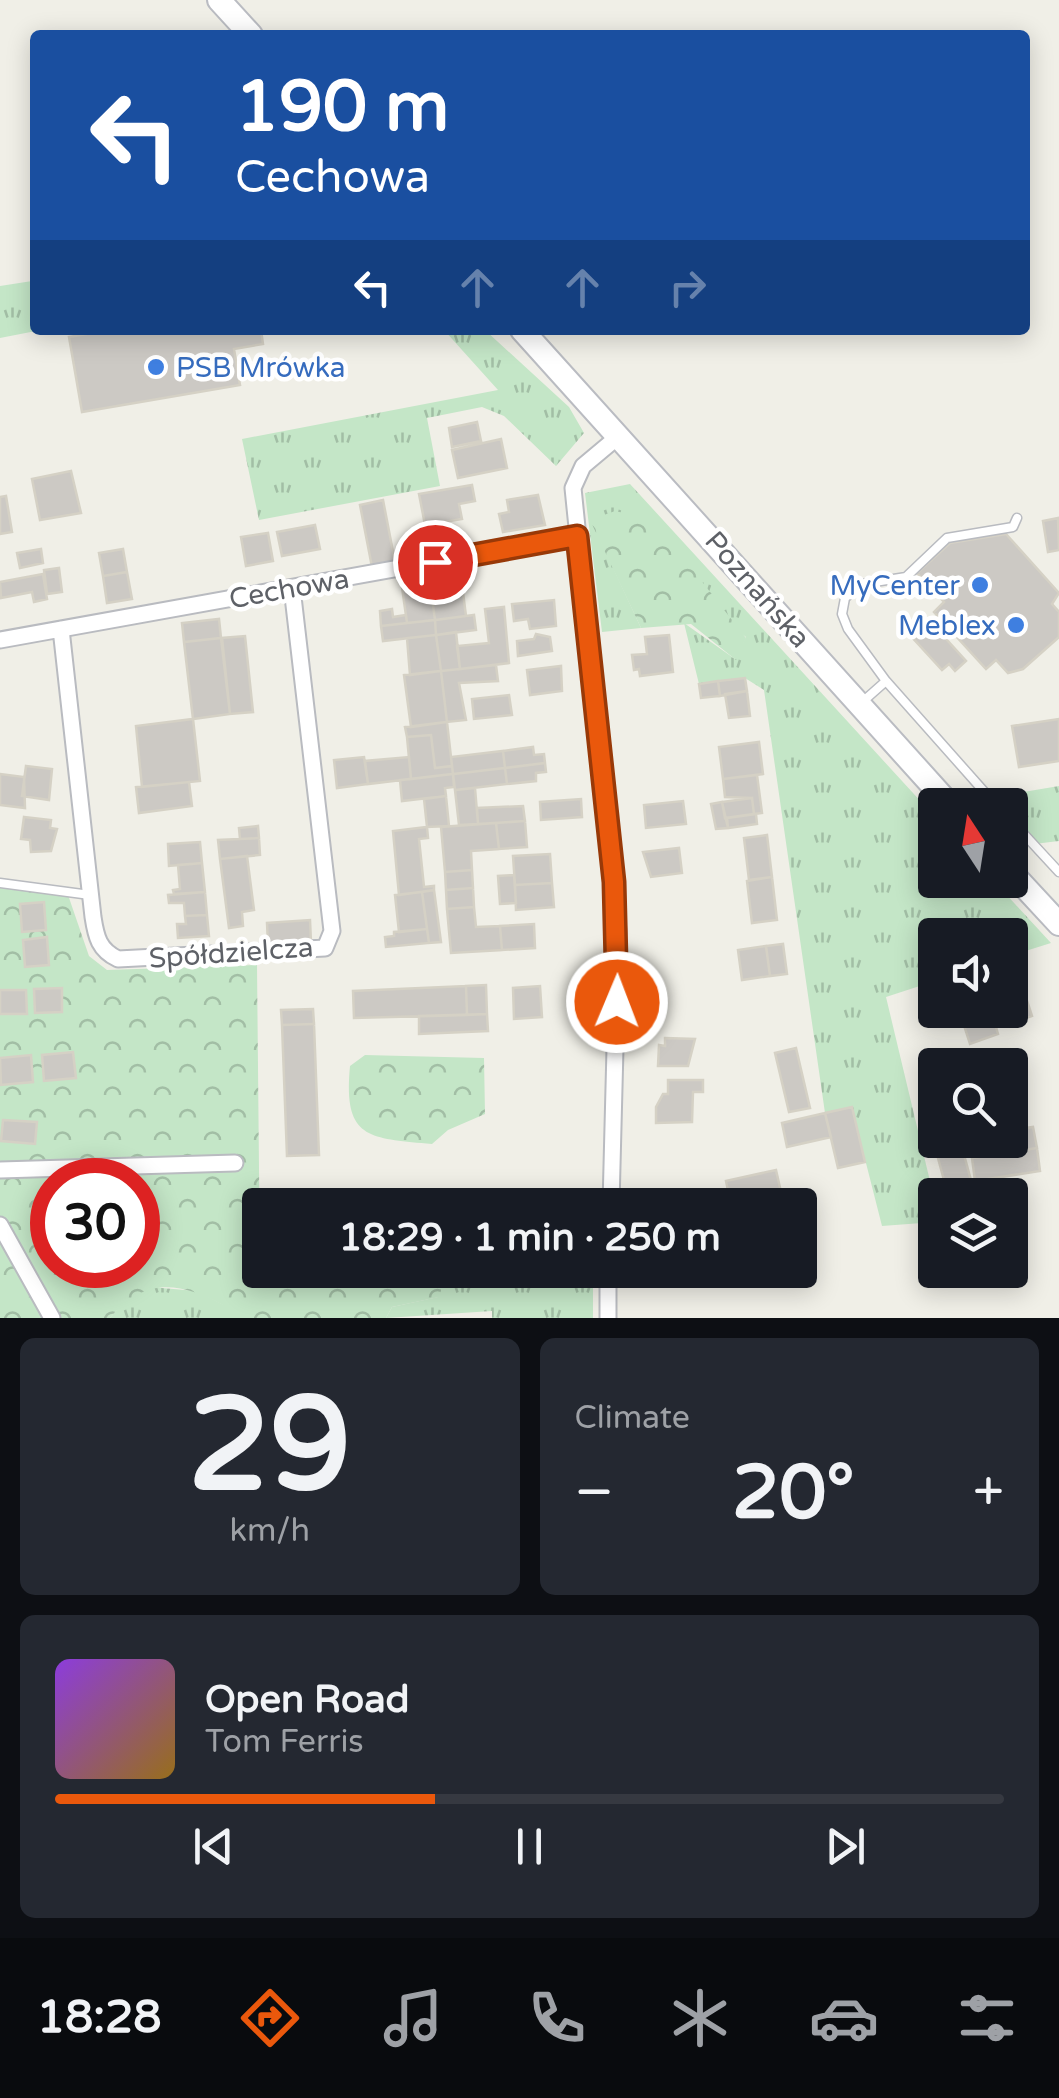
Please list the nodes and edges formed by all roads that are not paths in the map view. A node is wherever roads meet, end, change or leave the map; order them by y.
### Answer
1 (219, 0) edge
2 (246, 30) edge
3 (527, 335) edge
4 (620, 435) junction
5 (1016, 518) dead end
6 (577, 536) junction
7 (292, 588) junction
8 (60, 628) junction
9 (0, 640) edge
10 (886, 681) junction
11 (860, 704) junction
12 (935, 788) edge
13 (981, 788) edge
14 (1028, 838) edge
15 (1059, 872) edge
16 (0, 882) edge
17 (1028, 890) edge
18 (90, 895) junction
19 (1059, 924) edge
20 (235, 1163) dead end
21 (0, 1170) edge
22 (610, 1188) edge
23 (0, 1225) edge
24 (608, 1288) edge
25 (52, 1318) edge
26 (608, 1318) edge

1 - 2 main road
3 - 4 main road, Poznańska
4 - 6 street
4 - 11 main road, Poznańska
5 - 10 lane
6 - 7 street, Cechowa
6 - 22 street
7 - 8 street, Cechowa
7 - 18 street, Spółdzielcza
8 - 9 street, Cechowa
8 - 18 street, Spółdzielcza
10 - 11 lane
10 - 13 lane
11 - 12 main road, Poznańska
14 - 15 lane
16 - 18 lane
17 - 19 main road
20 - 21 street
23 - 25 street
24 - 26 street

